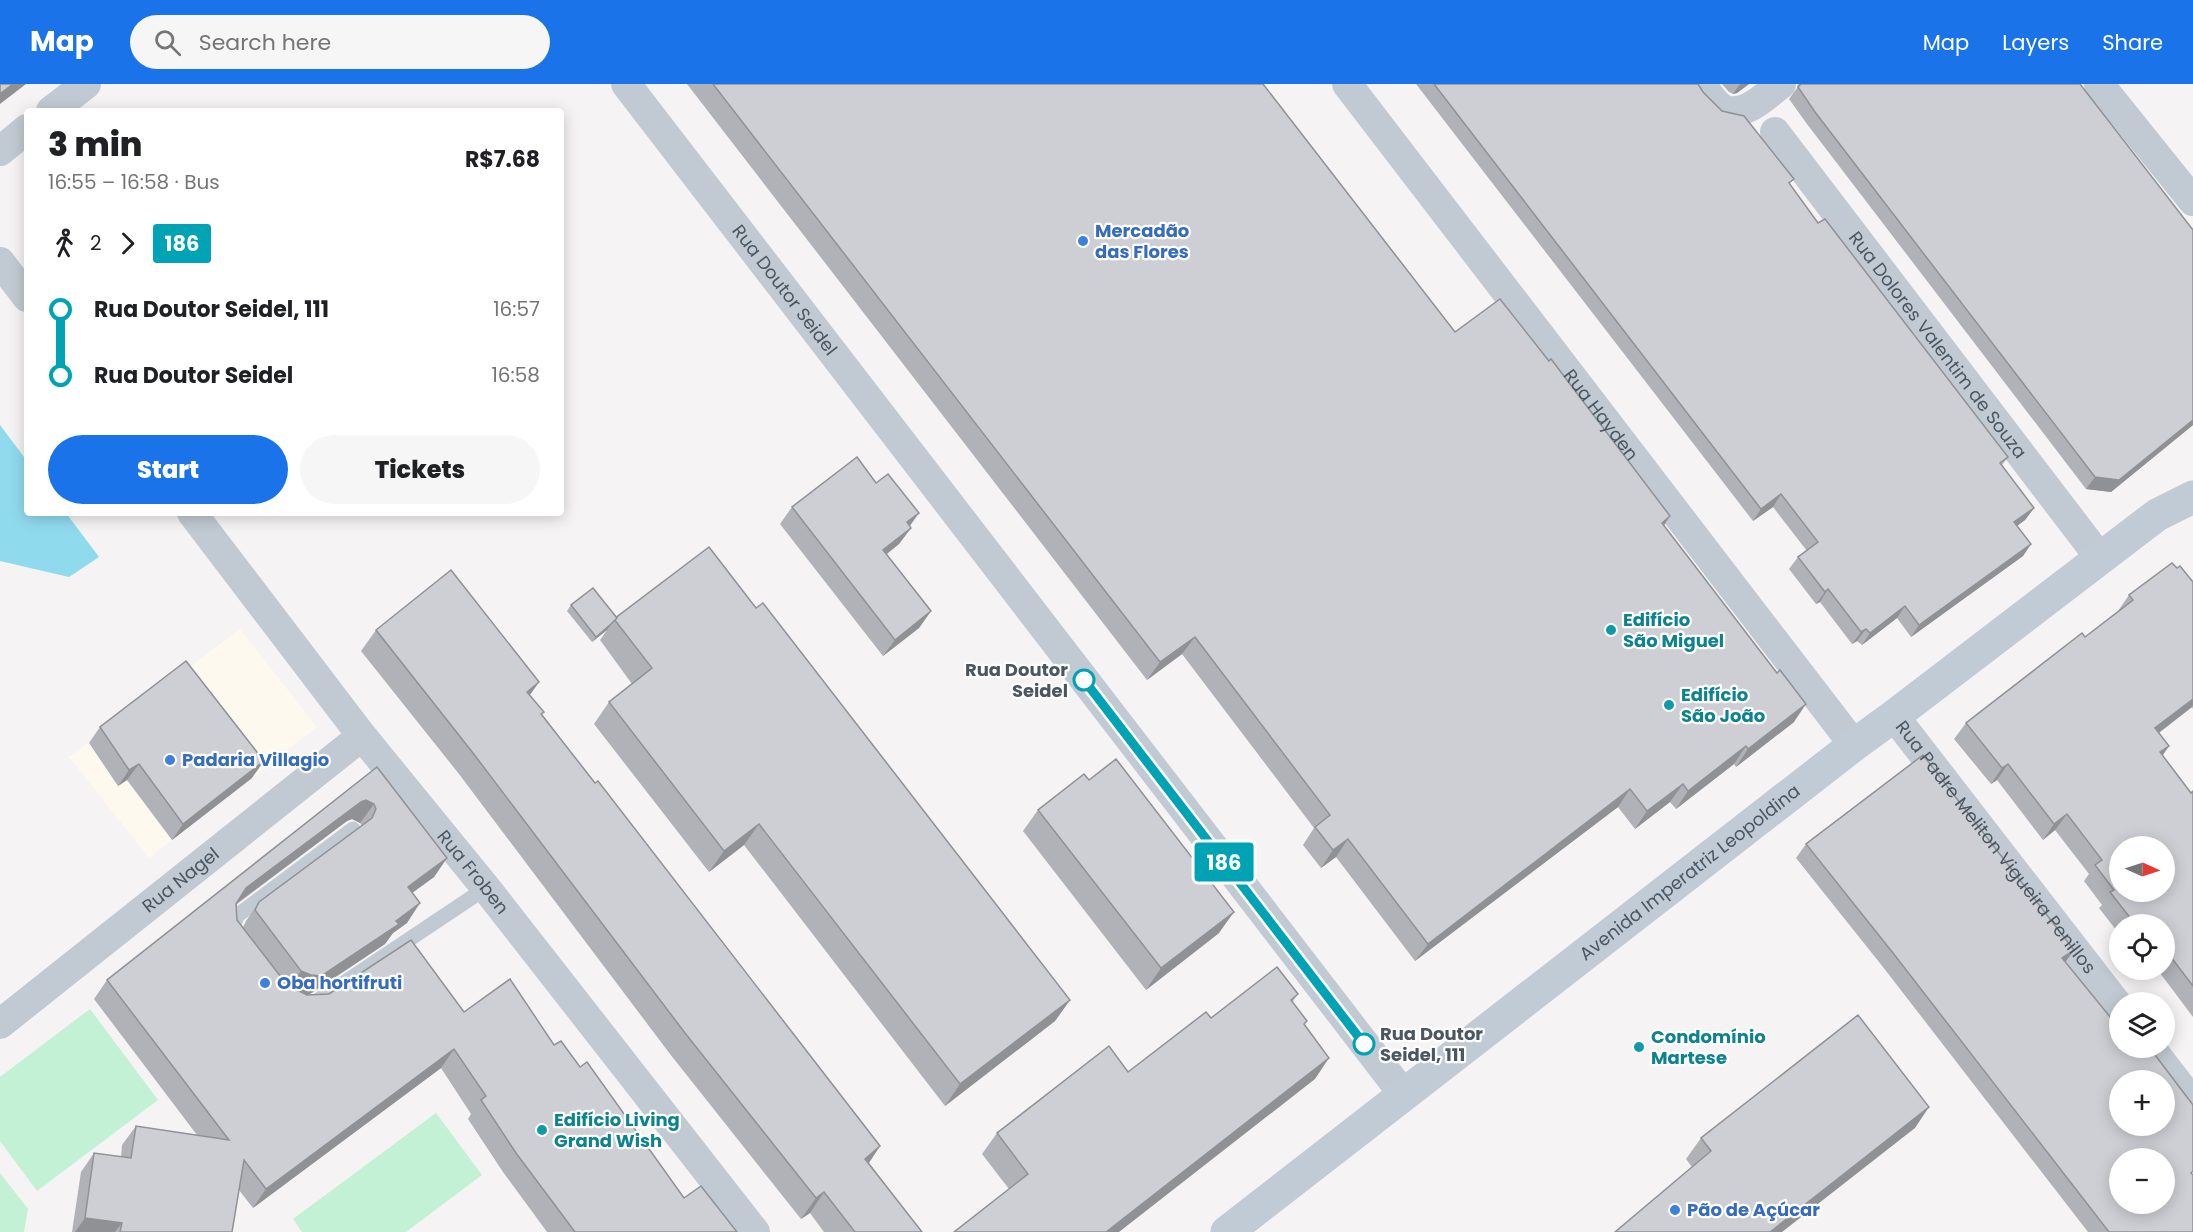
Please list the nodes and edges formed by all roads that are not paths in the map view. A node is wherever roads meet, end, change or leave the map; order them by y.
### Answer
1 (86, 84) edge
2 (626, 84) edge
3 (1347, 84) edge
4 (1701, 84) edge
5 (1781, 84) edge
6 (2099, 84) edge
7 (55, 108) edge
8 (24, 131) edge
9 (1775, 132) dead end
10 (0, 151) edge
11 (2193, 201) edge
12 (0, 262) edge
13 (24, 293) edge
14 (2193, 472) edge
15 (2193, 497) edge
16 (2157, 515) junction
17 (194, 516) edge
18 (2100, 558) junction
19 (1894, 716) junction
20 (362, 736) junction
21 (1854, 745) junction
22 (353, 829) edge
23 (486, 888) junction
24 (239, 943) edge
25 (2109, 994) edge
26 (291, 1004) edge
27 (0, 1024) edge
28 (2158, 1058) edge
29 (1404, 1095) junction
30 (2193, 1103) edge
31 (755, 1232) edge
32 (1227, 1232) edge

1 - 7 street
2 - 29 street, Rua Doutor Seidel
3 - 21 street, Rua Hayden
4 - 5 street
6 - 11 street
8 - 10 street
9 - 18 street, Rua Dolores Valentim de Souza
12 - 13 street
14 - 16 main road, Avenida Imperatriz Leopoldina
15 - 16 main road, Avenida Imperatriz Leopoldina
16 - 18 main road, Avenida Imperatriz Leopoldina
17 - 20 street, Rua Froben
18 - 19 main road, Avenida Imperatriz Leopoldina
19 - 21 main road, Avenida Imperatriz Leopoldina
19 - 25 street, Rua Padre Meliton Vigueira Penillos
20 - 23 street, Rua Froben
20 - 27 street, Rua Nagel
21 - 29 main road, Avenida Imperatriz Leopoldina
22 - 24 lane
23 - 26 lane
23 - 31 street, Rua Froben
28 - 30 street
29 - 32 main road, Avenida Imperatriz Leopoldina

